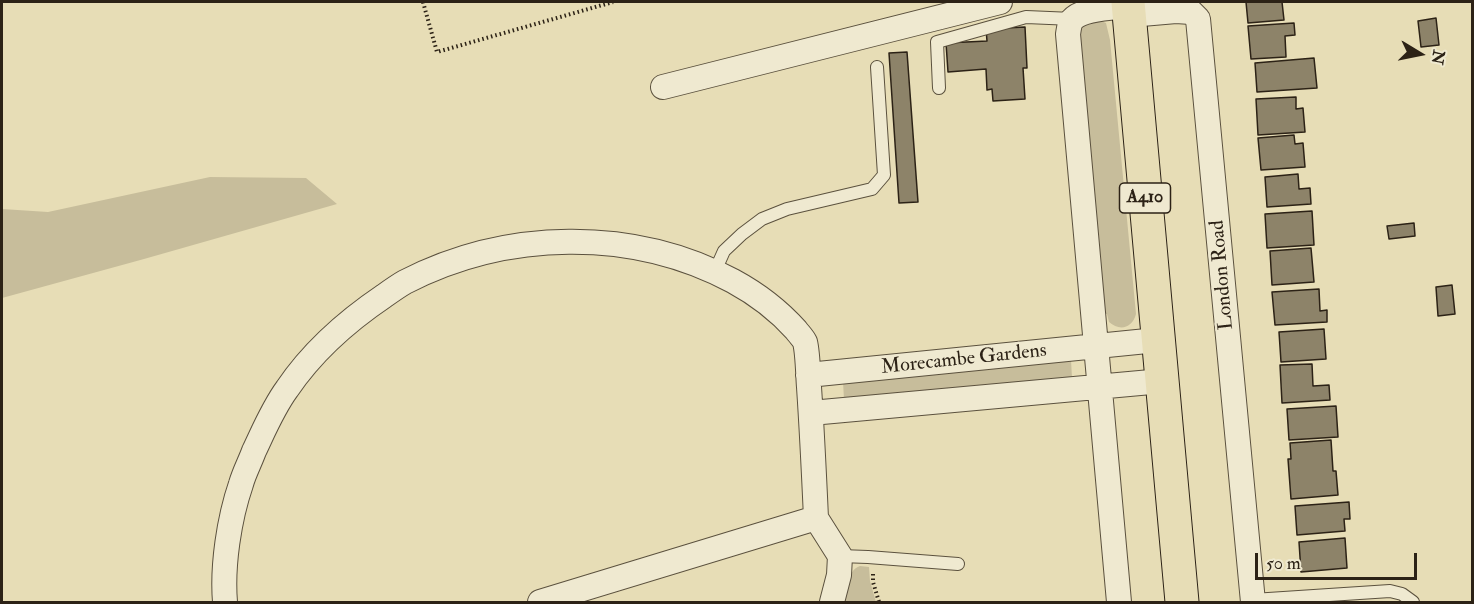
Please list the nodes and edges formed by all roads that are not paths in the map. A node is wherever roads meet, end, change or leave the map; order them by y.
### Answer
1 (1000, 2) edge
2 (1129, 8) edge
3 (1073, 19) junction
4 (877, 67) dead end
5 (663, 87) dead end
6 (939, 88) dead end
7 (715, 271) junction
8 (1157, 340) junction
9 (1096, 347) junction
10 (808, 375) junction
11 (1162, 381) junction
12 (1100, 386) junction
13 (811, 413) junction
14 (816, 518) junction
15 (840, 556) junction
16 (958, 564) dead end
17 (566, 599) edge
18 (1253, 601) edge
19 (225, 603) edge
20 (540, 603) edge
21 (832, 603) edge
22 (1119, 603) edge
23 (1182, 603) edge
24 (1413, 603) edge

1 - 5 street
2 - 3 street, London Road
2 - 8 main road, A410
2 - 18 street, London Road
3 - 6 lane
3 - 9 street
4 - 7 lane
7 - 10 street
7 - 19 street
8 - 9 street, Morecambe Gardens
8 - 11 main road, A410
9 - 10 street, Morecambe Gardens
9 - 12 street
10 - 13 street
11 - 12 street, Morecambe Gardens
11 - 23 main road, A410
12 - 13 street, Morecambe Gardens
12 - 22 street
13 - 14 street
14 - 15 street
14 - 17 street
15 - 16 lane
15 - 21 street
17 - 20 street
18 - 24 lane

